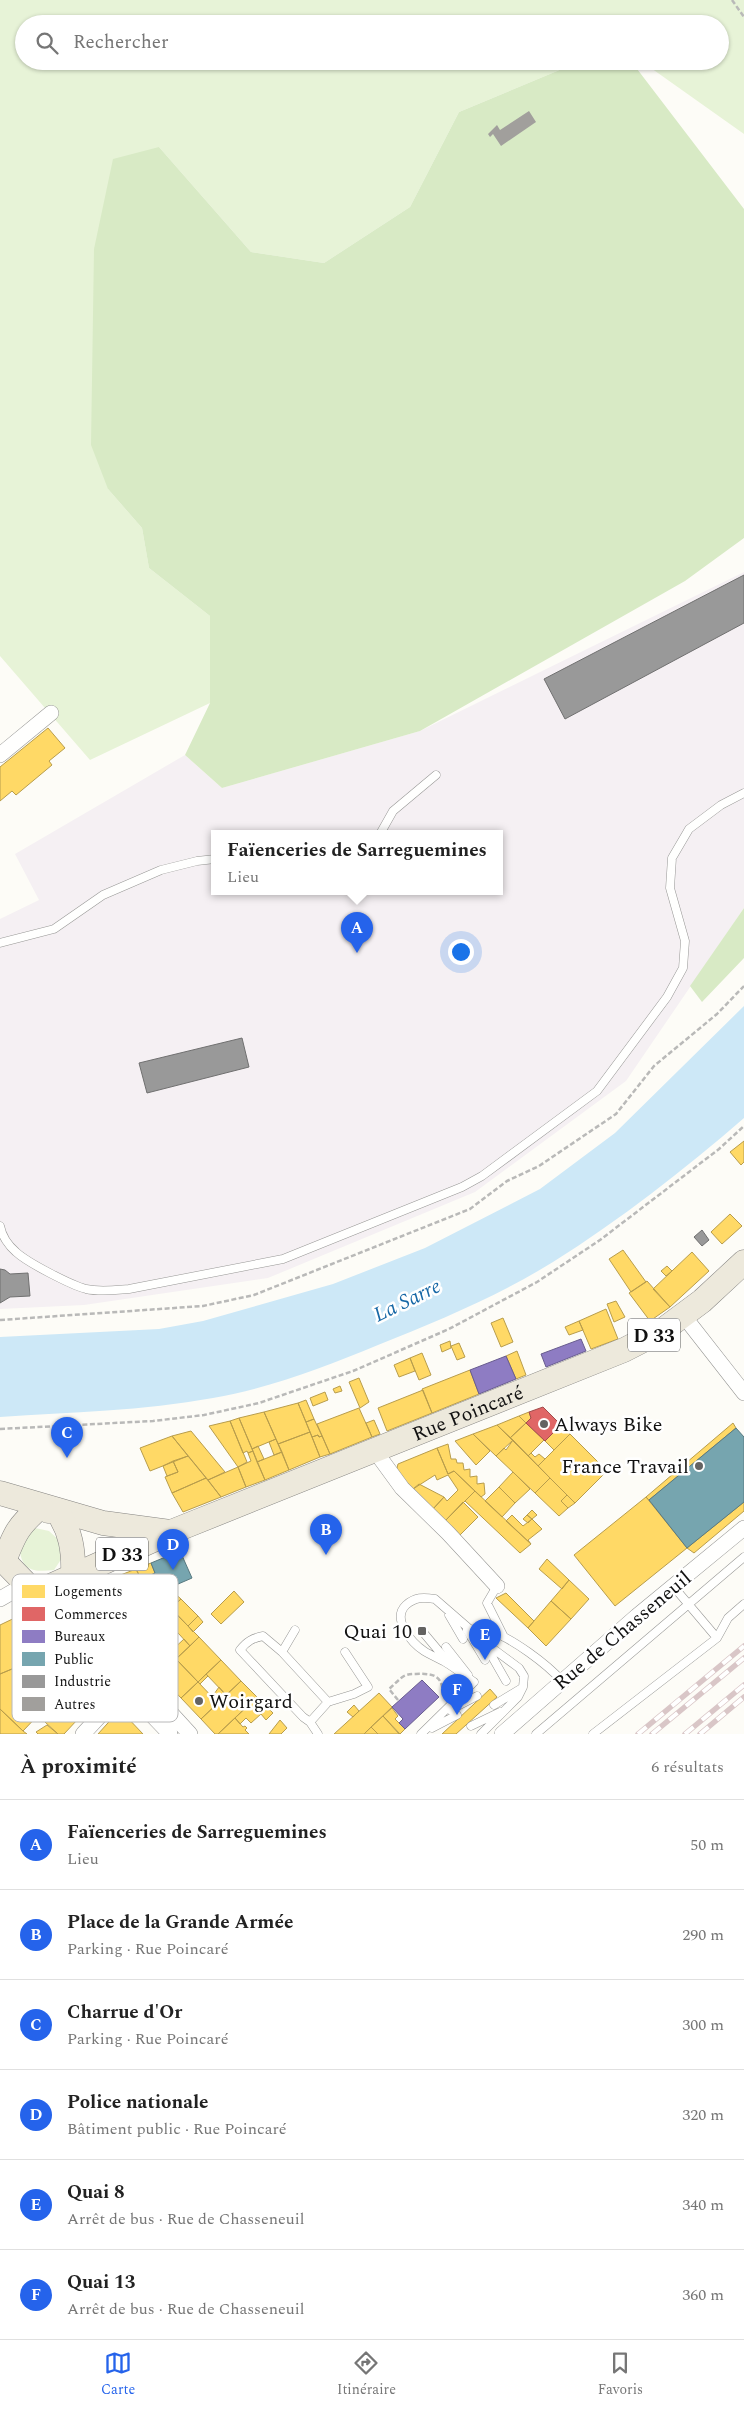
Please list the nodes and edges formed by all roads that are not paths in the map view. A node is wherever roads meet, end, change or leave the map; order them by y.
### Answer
1 (51, 713) dead end
2 (0, 755) edge
3 (436, 775) dead end
4 (744, 793) edge
5 (382, 830) edge
6 (211, 859) edge
7 (0, 943) edge
8 (0, 1226) edge
9 (744, 1262) edge
10 (683, 1315) junction
11 (744, 1393) edge
12 (375, 1451) junction
13 (0, 1493) edge
14 (54, 1516) junction
15 (744, 1528) edge
16 (172, 1532) junction
17 (744, 1557) edge
18 (2, 1559) edge
19 (16, 1574) edge
20 (73, 1574) edge
21 (78, 1574) edge
22 (497, 1586) joint
23 (673, 1586) junction
24 (12, 1595) edge
25 (0, 1599) edge
26 (744, 1604) edge
27 (688, 1605) junction
28 (445, 1608) junction
29 (463, 1623) junction
30 (294, 1630) dead end
31 (470, 1630) junction
32 (422, 1631) dead end
33 (504, 1637) junction
34 (717, 1638) junction
35 (463, 1639) dead end
36 (482, 1640) junction
37 (446, 1648) dead end
38 (282, 1652) junction
39 (345, 1652) dead end
40 (485, 1660) dead end
41 (453, 1668) junction
42 (506, 1681) dead end
43 (562, 1681) junction
44 (474, 1682) junction
45 (523, 1687) junction
46 (477, 1696) dead end
47 (328, 1702) junction
48 (494, 1705) dead end
49 (506, 1709) junction
50 (442, 1710) junction
51 (456, 1715) dead end
52 (178, 1721) edge
53 (94, 1722) edge
54 (158, 1722) edge
55 (310, 1722) junction
56 (471, 1726) dead end
57 (422, 1733) edge
58 (481, 1733) edge
59 (83, 1734) edge
60 (170, 1734) edge
61 (190, 1734) edge
62 (318, 1734) edge
63 (504, 1734) edge
64 (536, 1734) edge
65 (593, 1734) edge

1 - 2 street
3 - 5 lane
4 - 8 lane
6 - 7 lane
9 - 10 main road, Rue Poincaré / D 33
10 - 11 street
10 - 12 main road, Rue Poincaré / D 33
12 - 16 main road, Rue Poincaré / D 33
12 - 22 street
13 - 14 main road, D 33
14 - 16 main road, Rue Poincaré / D 33
14 - 18 main road
14 - 20 main road
15 - 23 street, Rue de Chasseneuil
16 - 21 main road, Rue Poincaré / D 33
17 - 27 lane
18 - 19 main road
22 - 33 lane
23 - 27 lane
23 - 43 street, Rue de Chasseneuil
24 - 25 street
26 - 34 lane
27 - 34 lane
27 - 64 lane
28 - 29 lane
28 - 35 lane
28 - 41 lane
29 - 31 lane
29 - 40 lane
30 - 38 lane
31 - 33 lane
31 - 36 lane
32 - 41 lane
33 - 43 lane
34 - 65 lane
36 - 42 lane
36 - 45 lane
37 - 44 lane
38 - 47 lane
38 - 55 lane
39 - 47 lane
41 - 44 lane
43 - 63 street, Rue de Chasseneuil
44 - 50 lane
45 - 48 lane
45 - 49 lane
46 - 50 lane
47 - 55 lane
49 - 56 lane
49 - 58 lane
50 - 57 lane
51 - 57 lane
52 - 61 street
53 - 59 street
54 - 60 street
55 - 62 lane

